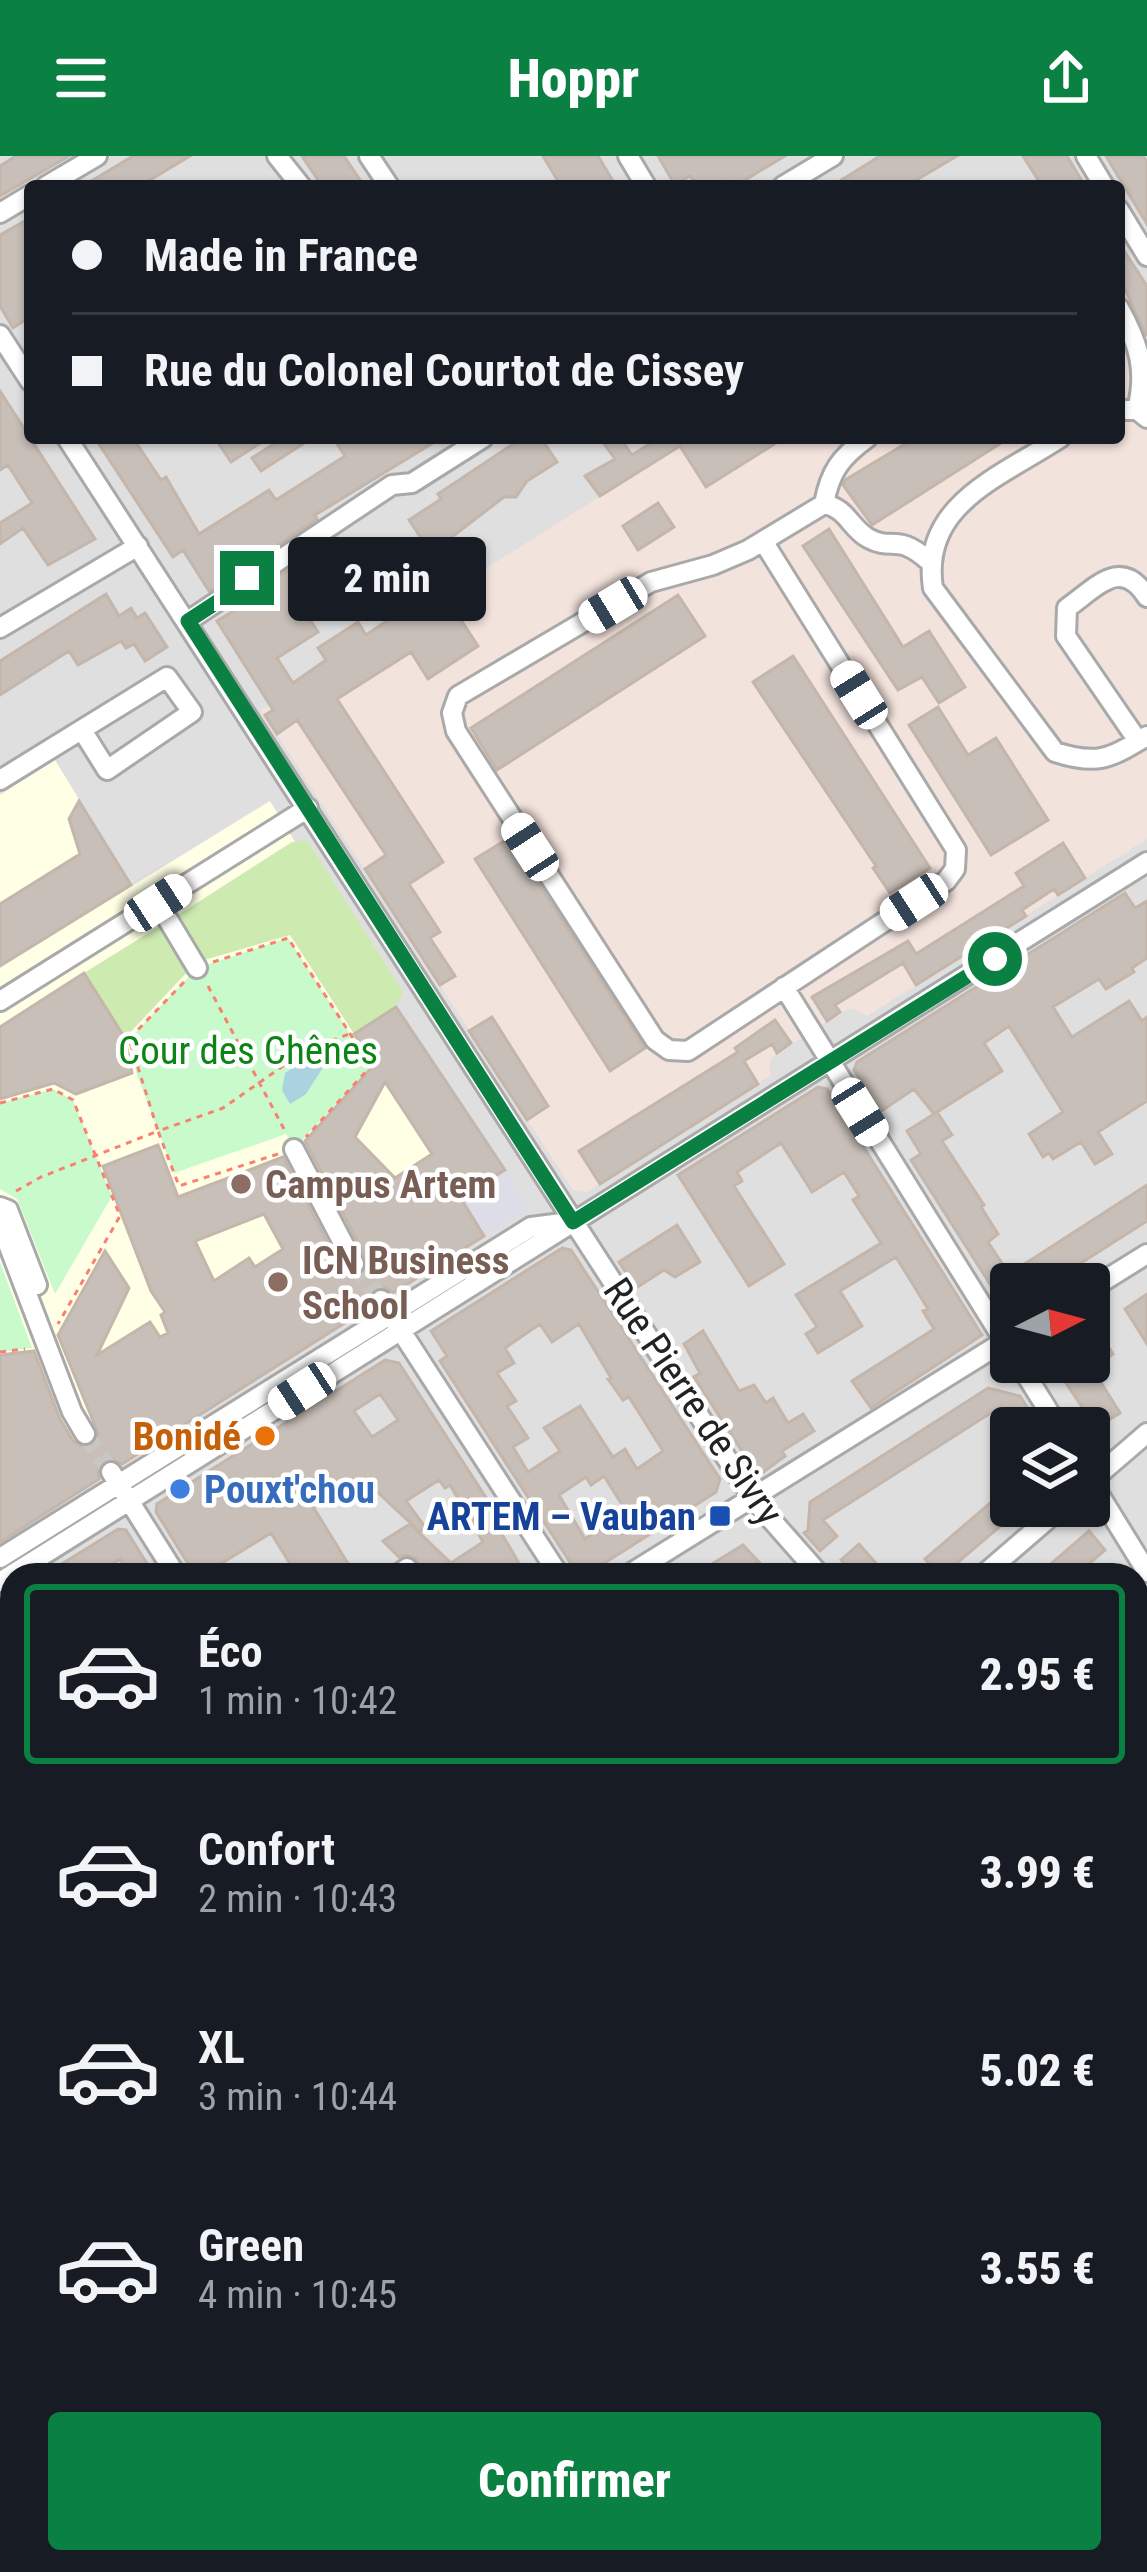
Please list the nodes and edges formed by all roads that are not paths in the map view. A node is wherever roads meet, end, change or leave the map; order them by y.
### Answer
1 (97, 156) edge
2 (277, 156) edge
3 (832, 156) edge
4 (56, 180) edge
5 (296, 180) edge
6 (793, 180) edge
7 (1125, 220) edge
8 (1147, 256) edge
9 (1125, 319) edge
10 (0, 335) edge
11 (24, 372) edge
12 (1134, 412) edge
13 (71, 444) edge
14 (474, 444) edge
15 (859, 444) edge
16 (1051, 444) edge
17 (824, 504) junction
18 (763, 541) junction
19 (138, 546) junction
20 (929, 561) junction
21 (1147, 597) edge
22 (188, 621) junction
23 (0, 628) edge
24 (82, 730) junction
25 (1142, 738) edge
26 (0, 780) edge
27 (308, 808) junction
28 (1147, 862) edge
29 (158, 903) junction
30 (197, 968) road end
31 (784, 987) junction
32 (0, 1001) edge
33 (830, 1064) junction
34 (294, 1149) road end
35 (6, 1202) edge
36 (573, 1222) junction
37 (0, 1223) edge
38 (1147, 1254) edge
39 (354, 1264) tunnel mouth
40 (1110, 1277) edge
41 (38, 1286) dead end
42 (990, 1313) edge
43 (390, 1314) junction
44 (990, 1355) edge
45 (1147, 1433) edge
46 (86, 1434) tunnel mouth
47 (1110, 1464) edge
48 (114, 1478) junction
49 (753, 1499) junction
50 (129, 1501) junction
51 (1110, 1513) edge
52 (1039, 1527) edge
53 (0, 1558) edge
54 (30, 1563) edge
55 (168, 1563) edge
56 (551, 1563) edge
57 (648, 1563) edge
58 (809, 1563) edge
59 (997, 1563) edge
60 (1141, 1563) edge

1 - 4 street
2 - 5 street
3 - 6 street
7 - 8 street
9 - 12 street
10 - 11 street
13 - 19 street, Rue Pierre de Sivry
14 - 22 street
15 - 17 street
16 - 20 street
17 - 18 street
17 - 20 street
18 - 31 street
18 - 31 street
19 - 22 street, Rue Pierre de Sivry
19 - 23 street
20 - 25 street
21 - 25 street
22 - 27 street, Rue Pierre de Sivry
24 - 24 street
24 - 26 street
27 - 29 street
27 - 36 street, Rue Pierre de Sivry
28 - 33 street
29 - 30 street
29 - 32 street
31 - 33 street
33 - 36 street
33 - 42 street
34 - 39 street
35 - 41 street
36 - 43 street
36 - 49 street, Rue Pierre de Sivry
37 - 46 street
38 - 40 street
43 - 48 street
43 - 50 street
43 - 56 street
44 - 49 street
45 - 47 street
48 - 50 street
48 - 53 street
49 - 57 street
49 - 58 street, Rue Pierre de Sivry
50 - 54 street
50 - 55 street
51 - 60 street
52 - 59 street

